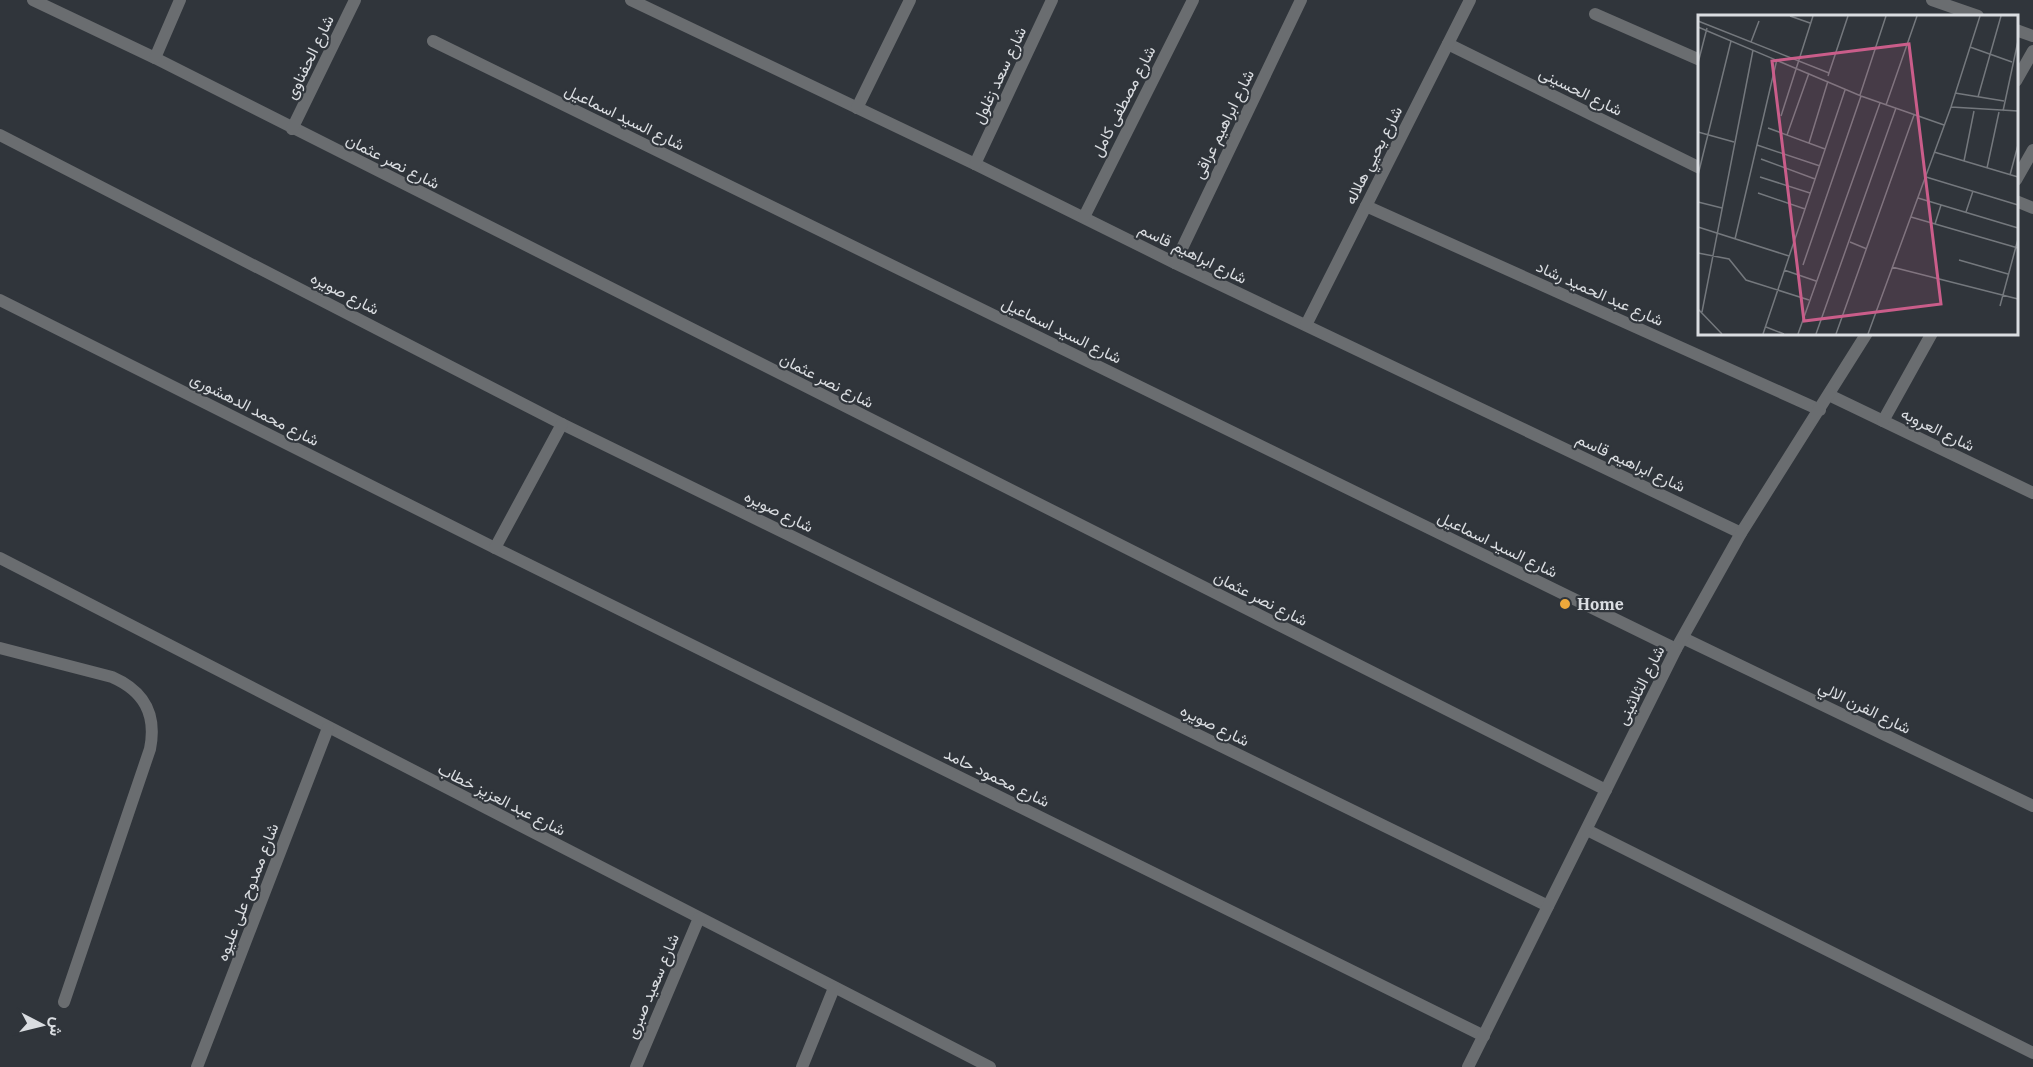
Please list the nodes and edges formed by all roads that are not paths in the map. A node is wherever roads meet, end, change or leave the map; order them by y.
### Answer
1 (33, 0) edge
2 (180, 0) edge
3 (355, 0) edge
4 (631, 0) edge
5 (910, 0) edge
6 (1052, 0) edge
7 (1193, 0) edge
8 (1301, 0) edge
9 (1470, 0) edge
10 (1932, 0) edge
11 (1595, 14) dead end
12 (1975, 15) edge
13 (2018, 31) edge
14 (2033, 36) edge
15 (433, 41) dead end
16 (1448, 44) junction
17 (2033, 51) edge
18 (155, 58) junction
19 (1698, 59) edge
20 (2018, 77) edge
21 (857, 108) junction
22 (292, 129) junction
23 (0, 135) edge
24 (2033, 150) edge
25 (975, 164) junction
26 (1698, 167) edge
27 (2018, 176) edge
28 (2018, 202) edge
29 (1366, 206) junction
30 (2033, 208) edge
31 (1084, 217) junction
32 (1175, 263) junction
33 (0, 300) edge
34 (1306, 326) junction
35 (1866, 334) edge
36 (1931, 334) edge
37 (1829, 395) junction
38 (1820, 410) junction
39 (1883, 421) junction
40 (562, 424) junction
41 (2033, 493) edge
42 (1742, 533) junction
43 (495, 548) junction
44 (0, 558) edge
45 (1683, 638) junction
46 (0, 648) edge
47 (1676, 649) junction
48 (328, 728) junction
49 (1606, 790) junction
50 (2033, 806) edge
51 (1587, 830) junction
52 (1548, 906) junction
53 (699, 918) junction
54 (834, 988) junction
55 (64, 1002) dead end
56 (1484, 1036) junction
57 (2033, 1053) edge
58 (197, 1067) edge
59 (636, 1067) edge
60 (802, 1067) edge
61 (990, 1067) edge
62 (1468, 1067) edge

1 - 18 street, شارع نصر عثمان
2 - 18 street
3 - 22 street, شارع الحفناوى
4 - 21 street, شارع ابراهيم قاسم
5 - 21 street
6 - 25 street, شارع سعد زغلول
7 - 31 street, شارع مصطفى كامل
8 - 32 street, شارع ابراهيم عراقى
9 - 16 street, شارع يحيي هلاله
10 - 12 street
11 - 19 street
13 - 14 street
15 - 47 street, شارع السيد اسماعيل
16 - 26 street, شارع الحسينى
16 - 29 street, شارع يحيي هلاله
17 - 20 street
18 - 22 street, شارع نصر عثمان
21 - 25 street, شارع ابراهيم قاسم
22 - 49 street, شارع نصر عثمان
23 - 40 street, شارع صويره
24 - 27 street
25 - 31 street, شارع ابراهيم قاسم
28 - 30 street
29 - 34 street, شارع يحيي هلاله
29 - 38 street, شارع عبد الحميد رشاد
31 - 32 street, شارع ابراهيم قاسم
32 - 34 street, شارع ابراهيم قاسم
33 - 43 street, شارع محمد الدهشورى
34 - 42 street, شارع ابراهيم قاسم
35 - 37 street, شارع الثلاثينى
36 - 39 street
37 - 38 street, شارع الثلاثينى
37 - 39 street, شارع العروبه
38 - 42 street, شارع الثلاثينى
39 - 41 street, شارع العروبه
40 - 43 street
40 - 52 street, شارع صويره
42 - 45 street, شارع الثلاثينى
43 - 56 street, شارع محمود حامد
44 - 48 street, شارع عبد العزيز خطاب
45 - 47 street, شارع الثلاثينى
45 - 50 street, شارع الفرن الالي
46 - 55 street
47 - 49 street, شارع الثلاثينى
48 - 53 street, شارع عبد العزيز خطاب
48 - 58 street, شارع ممدوح على عليوه
49 - 51 street, شارع الثلاثينى
51 - 52 street, شارع الثلاثينى
51 - 57 street
52 - 56 street, شارع الثلاثينى
53 - 54 street, شارع عبد العزيز خطاب
53 - 59 street, شارع سعيد صبرى
54 - 60 street
54 - 61 street, شارع عبد العزيز خطاب
56 - 62 street, شارع الثلاثينى

